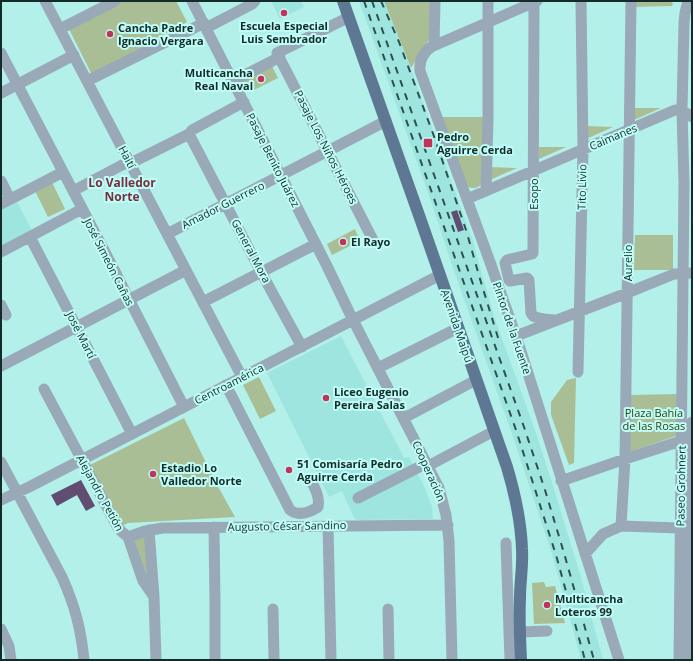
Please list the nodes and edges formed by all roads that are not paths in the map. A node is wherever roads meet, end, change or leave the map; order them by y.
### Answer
1 (45, 1) edge
2 (115, 1) edge
3 (192, 1) edge
4 (255, 1) edge
5 (343, 1) edge
6 (435, 1) edge
7 (488, 1) edge
8 (581, 1) edge
9 (631, 1) edge
10 (688, 1) edge
11 (535, 2) edge
12 (349, 17) junction
13 (488, 22) junction
14 (205, 25) junction
15 (60, 29) junction
16 (434, 45) junction
17 (1, 53) edge
18 (74, 55) junction
19 (279, 55) junction
20 (87, 81) junction
21 (233, 81) junction
22 (17, 85) junction
23 (1, 93) edge
24 (244, 102) junction
25 (682, 110) junction
26 (692, 117) edge
27 (386, 121) junction
28 (629, 130) junction
29 (189, 134) junction
30 (583, 150) junction
31 (328, 151) junction
32 (130, 163) junction
33 (534, 171) junction
34 (63, 172) junction
35 (281, 175) junction
36 (1, 181) edge
37 (688, 184) edge
38 (73, 191) junction
39 (486, 191) junction
40 (467, 199) junction
41 (6, 202) edge
42 (226, 204) junction
43 (82, 209) junction
44 (167, 234) junction
45 (30, 237) junction
46 (374, 242) dead end
47 (316, 244) junction
48 (1, 252) edge
49 (186, 270) junction
50 (261, 272) junction
51 (687, 273) edge
52 (440, 275) junction
53 (628, 293) junction
54 (129, 300) junction
55 (202, 302) junction
56 (580, 312) junction
57 (353, 320) junction
58 (558, 320) junction
59 (77, 327) junction
60 (458, 328) junction
61 (516, 336) junction
62 (687, 343) edge
63 (302, 346) junction
64 (1, 366) edge
65 (378, 368) junction
66 (578, 372) dead end
67 (242, 377) junction
68 (476, 380) junction
69 (226, 385) junction
70 (44, 389) dead end
71 (184, 407) junction
72 (404, 418) junction
73 (692, 422) edge
74 (494, 431) junction
75 (132, 434) junction
76 (687, 441) edge
77 (625, 459) junction
78 (81, 460) junction
79 (1, 462) edge
80 (428, 465) junction
81 (311, 480) dead end
82 (561, 481) junction
83 (17, 493) junction
84 (358, 498) dead end
85 (1, 500) edge
86 (688, 509) edge
87 (448, 525) junction
88 (328, 526) junction
89 (621, 526) junction
90 (214, 527) junction
91 (680, 528) junction
92 (149, 530) junction
93 (128, 537) junction
94 (506, 543) dead end
95 (585, 554) junction
96 (507, 562) junction
97 (522, 562) junction
98 (685, 578) junction
99 (154, 597) junction
100 (273, 609) dead end
101 (388, 609) dead end
102 (547, 631) dead end
103 (2, 632) edge
104 (520, 632) junction
105 (11, 660) edge
106 (84, 660) edge
107 (156, 660) edge
108 (215, 660) edge
109 (274, 660) edge
110 (331, 660) edge
111 (389, 660) edge
112 (452, 660) edge
113 (510, 660) edge
114 (521, 660) edge
115 (619, 660) edge
116 (679, 660) edge
117 (690, 660) edge

1 - 15 street, Haití
2 - 15 street
3 - 14 street, Pasaje Benito Juárez
4 - 14 street
5 - 12 main road, Avenida Maipú
6 - 16 street
7 - 13 street
8 - 30 street, Tito Livio
9 - 28 street, Aurelio
10 - 25 street, Paseo Grohnert
11 - 13 street
11 - 33 street, Esopo
12 - 19 street
12 - 27 main road, Avenida Maipú
13 - 16 street
13 - 39 street
14 - 20 street
14 - 21 street, Pasaje Benito Juárez
15 - 18 street, Haití
16 - 40 street, Pintor de la Fuente
17 - 22 street, José Simeón Cañas
18 - 20 street, Haití
18 - 22 street
19 - 21 street
19 - 31 street, Pasaje Los Niños Héroes
20 - 32 street, Haití
21 - 24 street, Pasaje Benito Juárez
22 - 23 street
22 - 34 street, José Simeón Cañas
24 - 29 street
24 - 35 street, Pasaje Benito Juárez
25 - 26 street
25 - 28 street, Caimanes
25 - 37 street, Paseo Grohnert
27 - 31 street, Amador Guerrero
27 - 52 main road, Avenida Maipú
28 - 30 street, Caimanes
28 - 53 street, Aurelio
29 - 32 street
29 - 42 street, General Mora
30 - 33 street, Caimanes
30 - 56 street, Tito Livio
31 - 35 street, Amador Guerrero
31 - 46 street, Pasaje Los Niños Héroes
32 - 38 street
32 - 44 street, Haití
33 - 39 street, Caimanes
33 - 58 street, Esopo
34 - 38 street, José Simeón Cañas
34 - 41 street
35 - 42 street, Amador Guerrero
35 - 47 street, Pasaje Benito Juárez
36 - 41 street
37 - 51 street, Paseo Grohnert
38 - 43 street, José Simeón Cañas
39 - 40 street, Caimanes
40 - 61 street, Pintor de la Fuente
42 - 44 street, Amador Guerrero
42 - 50 street, General Mora
43 - 45 street
43 - 54 street, José Simeón Cañas
44 - 49 street, Haití
45 - 48 street
45 - 59 street, José Martí
47 - 50 street
47 - 57 street, Pasaje Benito Juárez
49 - 54 street
49 - 55 street, Haití
50 - 55 street
50 - 63 street, General Mora
51 - 53 street
51 - 62 street, Paseo Grohnert
52 - 57 street, Centroamérica
52 - 60 main road, Avenida Maipú
53 - 56 street
53 - 77 street, Aurelio
54 - 59 street
54 - 71 street, José Simeón Cañas
55 - 67 street, Haití
56 - 58 street
56 - 66 street, Tito Livio
57 - 63 street, Centroamérica
57 - 65 street, Cooperación
58 - 61 street
59 - 64 street
59 - 75 street, José Martí
60 - 65 street
60 - 68 main road, Avenida Maipú
61 - 82 street, Pintor de la Fuente
62 - 76 street, Paseo Grohnert
63 - 67 street, Centroamérica
65 - 72 street, Cooperación
67 - 69 street, Centroamérica
68 - 72 street
68 - 74 main road, Avenida Maipú
69 - 71 street, Centroamérica
69 - 81 street
70 - 78 street, Alejandro Petión
71 - 75 street, Centroamérica
72 - 80 street, Cooperación
73 - 76 street, Paseo Grohnert
74 - 80 street
74 - 97 main road, Avenida Maipú
75 - 78 street, Centroamérica
76 - 77 street
76 - 86 street, Paseo Grohnert
77 - 82 street
77 - 89 street, Aurelio
78 - 83 street, Centroamérica
78 - 93 street, Alejandro Petión
79 - 83 street
80 - 84 street
80 - 87 street, Cooperación
82 - 95 street, Pintor de la Fuente
83 - 85 street, Centroamérica
83 - 106 street
86 - 91 street, Paseo Grohnert
86 - 98 street, Paseo Grohnert
87 - 88 street, Augusto César Sandino
87 - 112 street, Cooperación
88 - 90 street, Augusto César Sandino
88 - 110 street
89 - 91 street
89 - 95 street
90 - 92 street, Augusto César Sandino
90 - 108 street
91 - 98 street, Paseo Grohnert
92 - 93 street, Augusto César Sandino
92 - 99 street, Alejandro Petión
93 - 99 street, Alejandro Petión
94 - 96 street
95 - 115 street, Pintor de la Fuente
96 - 97 street
96 - 113 street
97 - 104 main road, Avenida Maipú
98 - 116 street, Paseo Grohnert
98 - 117 street, Paseo Grohnert
99 - 107 street, Alejandro Petión
100 - 109 street
101 - 111 street
102 - 104 street
103 - 105 street
104 - 114 main road, Avenida Maipú

